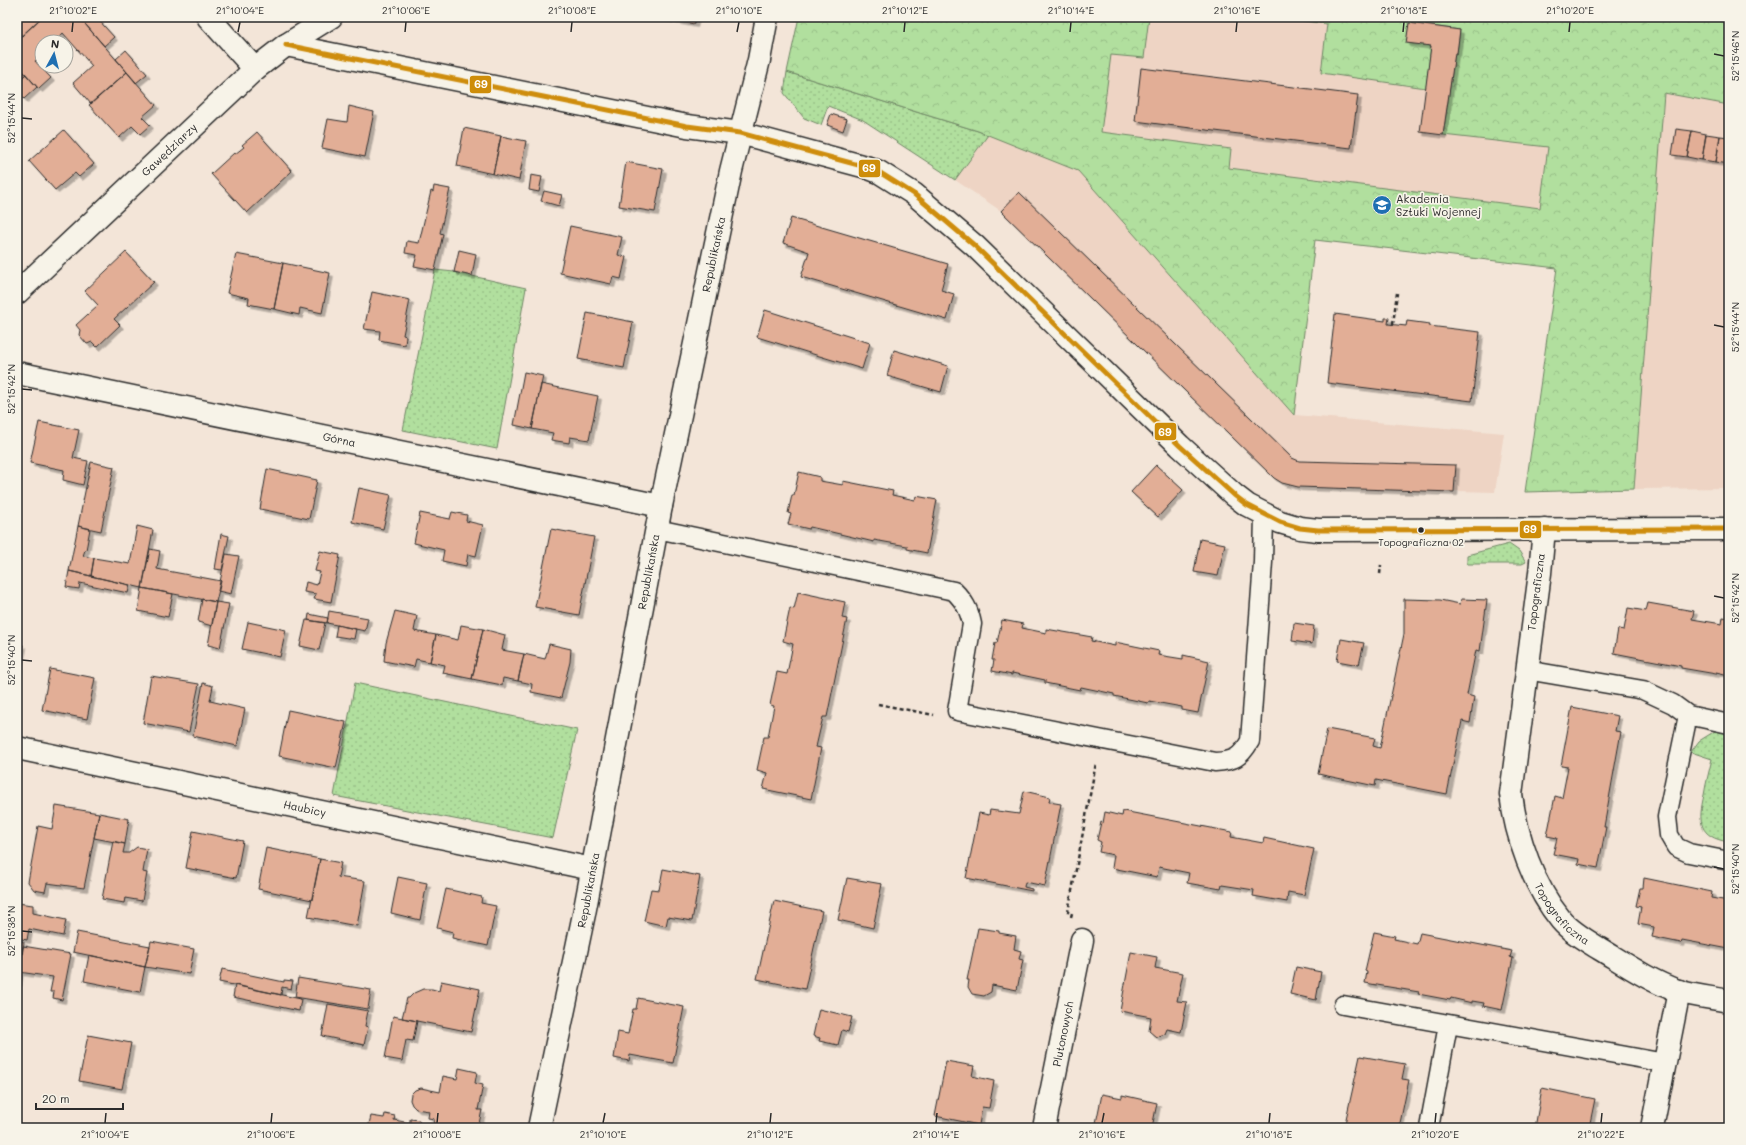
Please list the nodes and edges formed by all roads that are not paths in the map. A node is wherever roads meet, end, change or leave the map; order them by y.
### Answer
1 (208, 17) edge
2 (331, 17) edge
3 (767, 17) edge
4 (286, 45) junction
5 (255, 69) junction
6 (740, 133) junction
7 (17, 293) edge
8 (17, 373) edge
9 (661, 506) junction
10 (1264, 514) junction
11 (657, 529) junction
12 (1729, 529) edge
13 (1544, 530) junction
14 (1526, 670) junction
15 (1688, 716) junction
16 (1729, 724) edge
17 (17, 748) edge
18 (1729, 861) edge
19 (592, 869) junction
20 (1082, 940) road end
21 (1679, 991) junction
22 (1729, 1001) edge
23 (1343, 1005) dead end
24 (1448, 1024) junction
25 (1664, 1063) junction
26 (539, 1128) edge
27 (1044, 1128) edge
28 (1429, 1128) edge
29 (1652, 1128) edge

1 - 5 street
2 - 4 street, Gawędziarzy
3 - 6 street, Republikańska
4 - 5 street, Gawędziarzy
4 - 6 street
5 - 7 street, Gawędziarzy
6 - 9 street, Republikańska
6 - 10 street
8 - 9 street, Górna
9 - 11 street, Republikańska
10 - 11 lane
10 - 13 street
11 - 19 street, Republikańska
12 - 13 street
13 - 14 street, Topograficzna
14 - 15 lane
14 - 21 street, Topograficzna
15 - 16 lane
15 - 18 lane
17 - 19 street, Haubicy
19 - 26 street, Republikańska
20 - 27 street, Plutonowych
21 - 22 street, Topograficzna
21 - 25 street
23 - 24 lane
24 - 25 lane
24 - 28 lane
25 - 29 street

